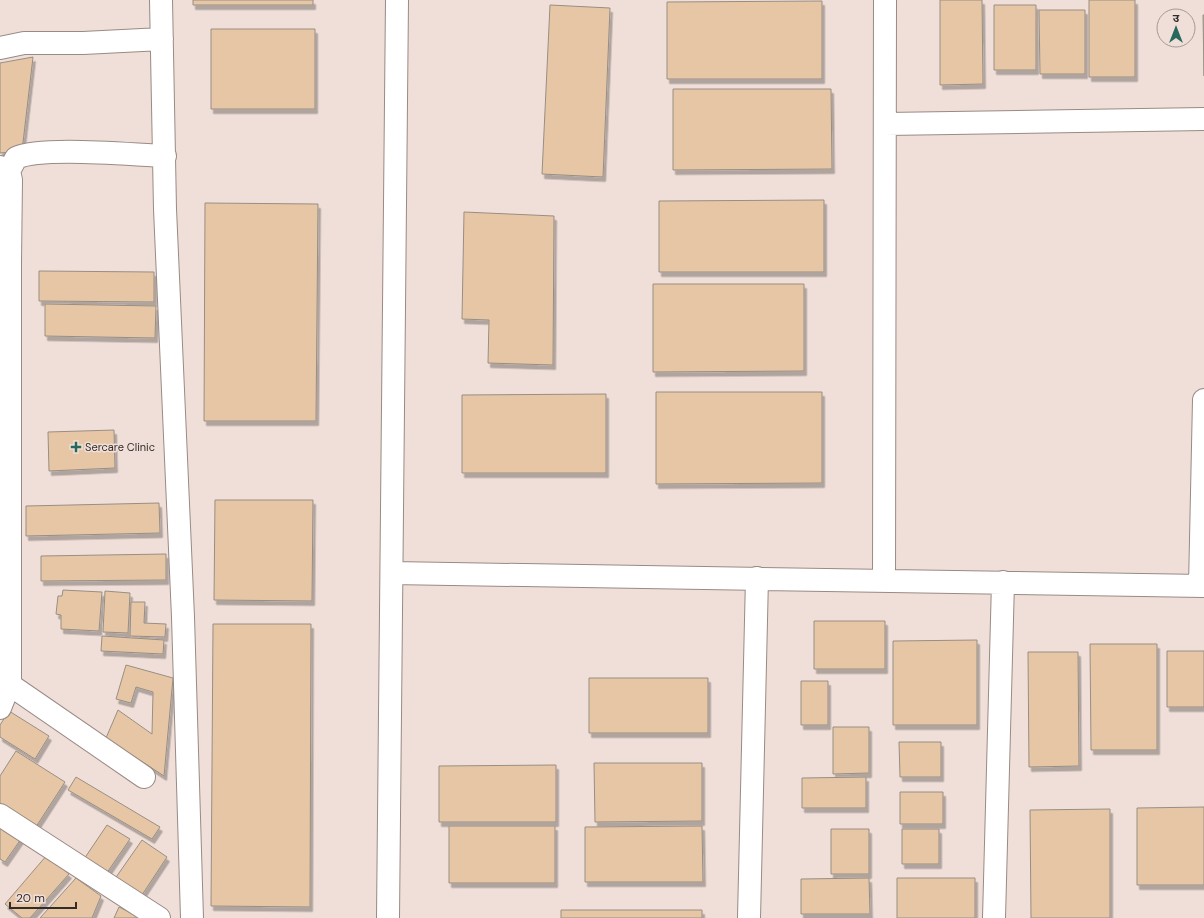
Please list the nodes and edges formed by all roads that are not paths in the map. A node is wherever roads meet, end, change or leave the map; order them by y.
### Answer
1 (161, 0) edge
2 (397, 0) edge
3 (886, 0) edge
4 (162, 39) junction
5 (0, 48) edge
6 (1204, 119) edge
7 (886, 124) junction
8 (165, 156) junction
9 (4, 169) edge
10 (1204, 400) edge
11 (392, 573) junction
12 (757, 578) junction
13 (884, 581) junction
14 (1004, 582) junction
15 (1202, 586) edge
16 (5, 681) edge
17 (0, 708) edge
18 (144, 776) dead end
19 (0, 815) edge
20 (159, 918) edge
21 (192, 918) edge
22 (388, 918) edge
23 (749, 918) edge
24 (994, 918) edge

1 - 4 street
2 - 11 street
3 - 7 street
4 - 5 street
4 - 8 street
6 - 7 street
7 - 13 street
8 - 9 street
8 - 21 street
9 - 16 street
10 - 15 street
11 - 12 street
11 - 22 street
12 - 13 street
12 - 23 street
13 - 14 street
14 - 15 street
14 - 24 street
16 - 17 street
16 - 18 street
19 - 20 street

